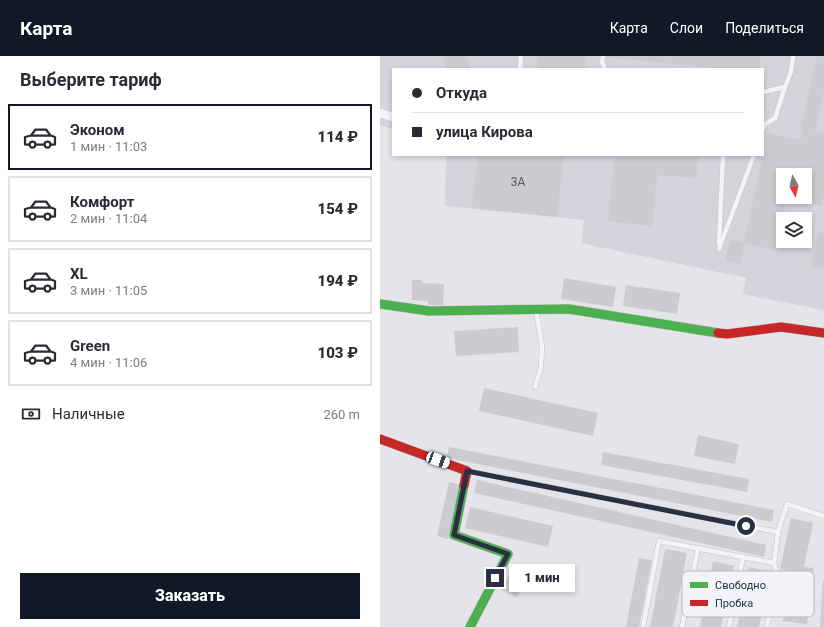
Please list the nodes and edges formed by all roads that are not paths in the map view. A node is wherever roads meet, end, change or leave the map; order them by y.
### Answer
1 (521, 56) edge
2 (602, 56) edge
3 (793, 56) edge
4 (520, 68) edge
5 (605, 68) edge
6 (785, 87) junction
7 (764, 92) edge
8 (380, 112) edge
9 (392, 117) edge
10 (764, 126) edge
11 (722, 156) edge
12 (754, 156) edge
13 (380, 304) edge
14 (536, 309) junction
15 (824, 333) edge
16 (535, 387) dead end
17 (380, 440) edge
18 (467, 471) junction
19 (824, 516) edge
20 (778, 532) junction
21 (698, 548) junction
22 (743, 557) junction
23 (774, 563) junction
24 (693, 571) edge
25 (740, 571) edge
26 (776, 571) edge
27 (684, 617) edge
28 (731, 617) edge
29 (769, 617) edge
30 (470, 627) edge
31 (643, 627) edge
32 (682, 627) edge
33 (729, 627) edge
34 (767, 627) edge

1 - 4 lane
2 - 5 lane
3 - 6 lane
6 - 7 lane
6 - 10 lane
8 - 9 street
11 - 12 lane
13 - 14 street
14 - 15 street
14 - 16 lane
17 - 18 street
18 - 20 lane
18 - 30 street
19 - 20 lane
20 - 23 lane
21 - 22 lane
21 - 24 lane
21 - 31 lane
22 - 23 lane
22 - 25 lane
23 - 26 lane
27 - 32 lane
28 - 33 lane
29 - 34 lane

